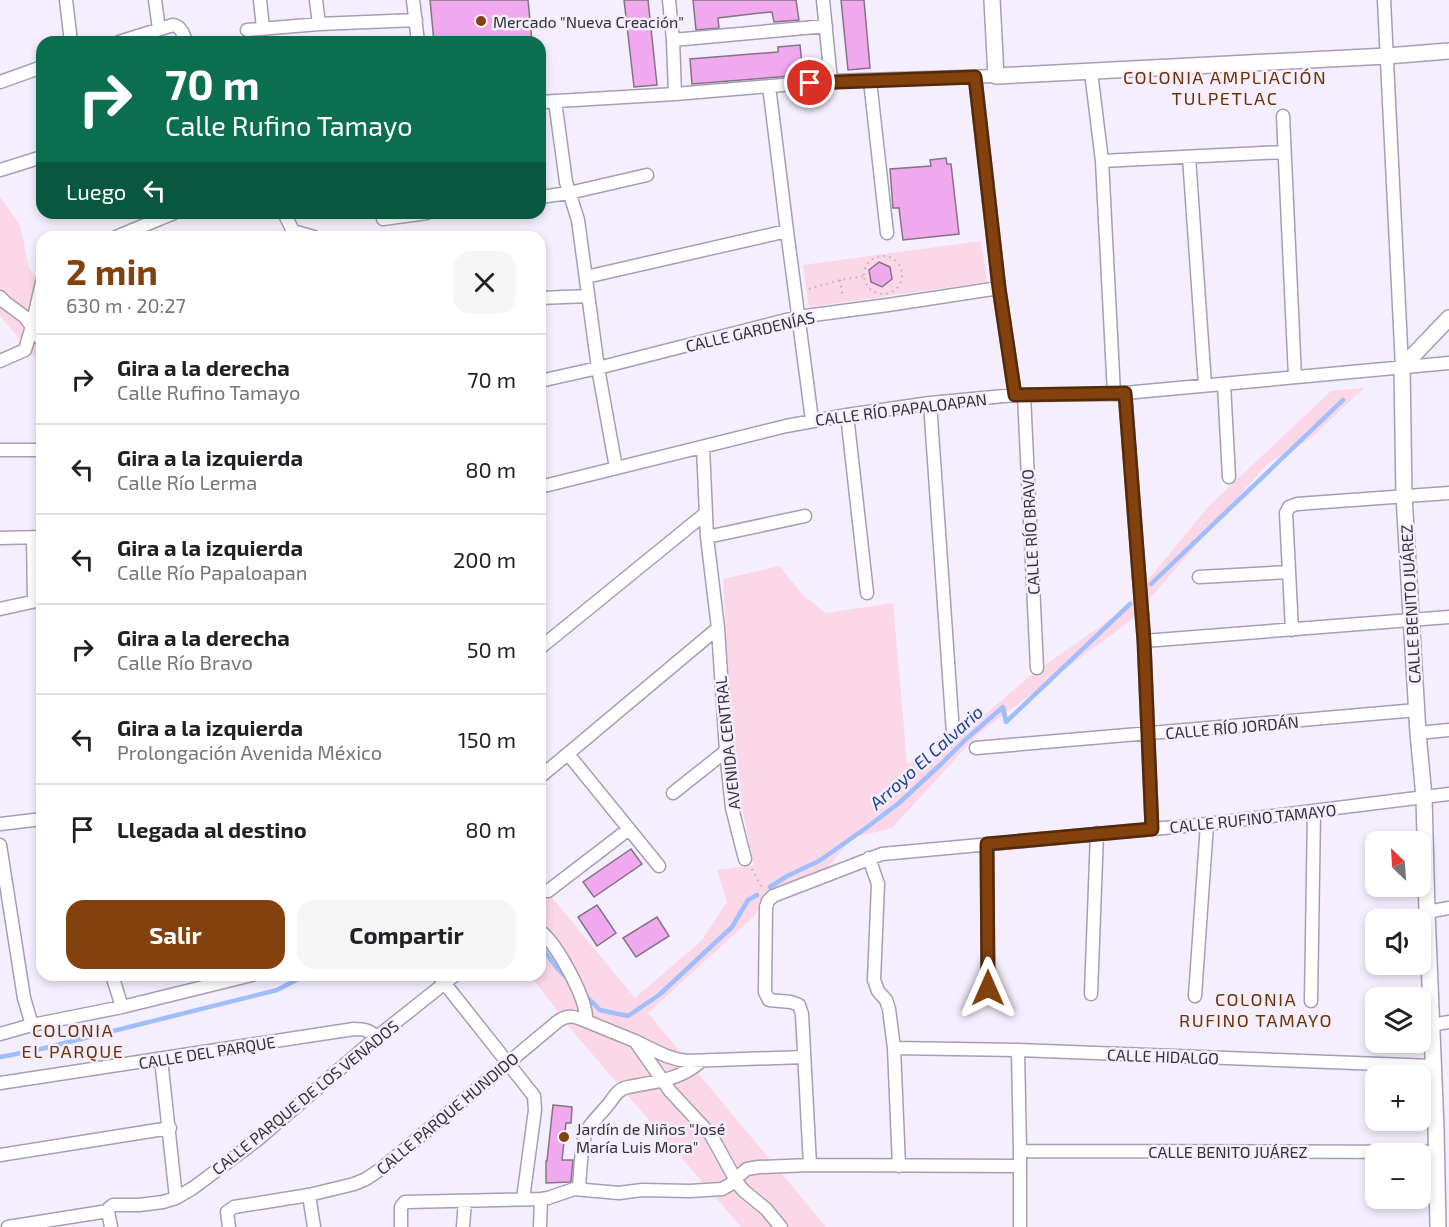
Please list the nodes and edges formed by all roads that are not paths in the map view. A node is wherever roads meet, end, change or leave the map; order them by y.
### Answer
1 (66, 0) edge
2 (155, 0) edge
3 (260, 0) edge
4 (316, 0) edge
5 (413, 0) edge
6 (669, 0) edge
7 (823, 0) edge
8 (992, 0) edge
9 (1384, 0) edge
10 (416, 20) junction
11 (320, 24) junction
12 (826, 26) junction
13 (263, 28) junction
14 (159, 29) junction
15 (247, 30) dead end
16 (70, 36) edge
17 (137, 36) edge
18 (184, 36) edge
19 (417, 36) edge
20 (673, 40) junction
21 (1449, 51) edge
22 (1387, 56) junction
23 (36, 69) edge
24 (1091, 72) junction
25 (830, 76) junction
26 (996, 76) junction
27 (975, 77) junction
28 (0, 81) edge
29 (870, 81) junction
30 (769, 86) junction
31 (675, 94) junction
32 (555, 101) junction
33 (546, 102) edge
34 (1283, 116) dead end
35 (1284, 152) junction
36 (1190, 157) junction
37 (36, 159) edge
38 (1102, 161) junction
39 (0, 170) edge
40 (647, 175) dead end
41 (569, 193) junction
42 (546, 196) edge
43 (160, 219) edge
44 (130, 231) edge
45 (787, 231) junction
46 (887, 233) dead end
47 (586, 277) junction
48 (999, 288) junction
49 (588, 296) junction
50 (0, 297) edge
51 (546, 298) edge
52 (36, 316) edge
53 (798, 317) junction
54 (1449, 318) edge
55 (32, 326) junction
56 (36, 332) edge
57 (0, 362) edge
58 (1449, 363) edge
59 (1402, 367) junction
60 (598, 368) junction
61 (1295, 377) junction
62 (546, 380) edge
63 (1224, 384) junction
64 (1205, 385) junction
65 (1120, 394) junction
66 (1019, 395) junction
67 (930, 403) junction
68 (847, 414) junction
69 (813, 420) junction
70 (703, 447) junction
71 (0, 450) edge
72 (36, 450) edge
73 (616, 468) junction
74 (1229, 477) dead end
75 (546, 486) edge
76 (1449, 493) edge
77 (1404, 496) junction
78 (706, 513) junction
79 (805, 516) dead end
80 (707, 537) junction
81 (0, 538) edge
82 (36, 538) edge
83 (1288, 572) junction
84 (1199, 578) dead end
85 (867, 593) dead end
86 (36, 601) edge
87 (0, 609) edge
88 (1449, 617) edge
89 (1411, 621) junction
90 (718, 628) junction
91 (1292, 630) junction
92 (1144, 641) junction
93 (546, 643) edge
94 (1037, 668) dead end
95 (1417, 710) junction
96 (1449, 730) edge
97 (953, 733) dead end
98 (1418, 733) junction
99 (1148, 734) junction
100 (976, 748) dead end
101 (726, 751) junction
102 (568, 754) junction
103 (546, 772) edge
104 (673, 793) dead end
105 (1449, 794) edge
106 (1424, 797) junction
107 (1314, 811) junction
108 (36, 820) edge
109 (1207, 824) junction
110 (0, 825) edge
111 (629, 828) junction
112 (1152, 829) junction
113 (1097, 833) junction
114 (987, 844) junction
115 (0, 845) edge
116 (869, 858) junction
117 (746, 859) road end
118 (659, 866) dead end
119 (548, 891) dead end
120 (1449, 908) edge
121 (1427, 909) edge
122 (1431, 911) edge
123 (546, 936) edge
124 (1430, 975) edge
125 (114, 981) edge
126 (215, 981) edge
127 (440, 981) edge
128 (444, 981) edge
129 (988, 988) dead end
130 (1091, 994) dead end
131 (1195, 996) dead end
132 (1311, 1001) dead end
133 (122, 1007) junction
134 (586, 1021) junction
135 (1449, 1022) edge
136 (32, 1025) junction
137 (1432, 1025) junction
138 (0, 1034) edge
139 (377, 1037) junction
140 (635, 1041) junction
141 (894, 1048) junction
142 (1017, 1050) junction
143 (804, 1057) junction
144 (161, 1059) junction
145 (701, 1061) junction
146 (508, 1063) junction
147 (1433, 1066) junction
148 (662, 1081) junction
149 (0, 1083) edge
150 (1443, 1127) edge
151 (170, 1128) junction
152 (1020, 1151) junction
153 (1437, 1152) junction
154 (0, 1155) edge
155 (810, 1165) junction
156 (899, 1166) junction
157 (1020, 1166) junction
158 (735, 1179) junction
159 (579, 1189) junction
160 (309, 1195) junction
161 (176, 1198) junction
162 (523, 1198) junction
163 (541, 1199) junction
164 (465, 1201) junction
165 (108, 1211) junction
166 (8, 1227) edge
167 (111, 1227) edge
168 (229, 1227) edge
169 (314, 1227) edge
170 (402, 1227) edge
171 (463, 1227) edge
172 (540, 1227) edge
173 (781, 1227) edge
174 (1020, 1227) edge
175 (1438, 1227) edge

1 - 16 street
2 - 14 street
3 - 13 street
4 - 11 street
5 - 10 street
6 - 20 street
7 - 12 street
8 - 26 street
9 - 22 street, CALLE BENITO JUÁREZ
10 - 11 street
10 - 19 street
11 - 13 street
12 - 20 street
12 - 25 street
13 - 15 street
14 - 17 street
14 - 18 street
20 - 31 street
21 - 22 street
22 - 24 street
22 - 59 street, CALLE BENITO JUÁREZ
23 - 28 street
24 - 26 street
24 - 38 street
25 - 29 street
25 - 30 street
26 - 27 street
27 - 29 street
27 - 48 street, CALLE RÍO BRAVO
29 - 46 street
30 - 31 street
30 - 45 street
31 - 32 street
32 - 33 street
32 - 41 street
34 - 35 street
35 - 36 street
35 - 61 street
36 - 38 street
36 - 64 street
37 - 39 street
38 - 65 street
40 - 41 street
41 - 42 street
41 - 47 street
43 - 44 street
45 - 47 street
45 - 53 street
47 - 49 street
48 - 53 street, CALLE GARDENÍAS
48 - 66 street, CALLE RÍO BRAVO
49 - 51 street
49 - 60 street
50 - 55 street
52 - 55 street
53 - 60 street, CALLE GARDENÍAS
53 - 69 street
54 - 59 street
55 - 56 street
55 - 57 street
58 - 59 street, CALLE RÍO PAPALOAPAN
59 - 61 street, CALLE RÍO PAPALOAPAN
59 - 77 street, CALLE BENITO JUÁREZ
60 - 62 street, CALLE GARDENÍAS
60 - 73 street
61 - 63 street, CALLE RÍO PAPALOAPAN
63 - 64 street, CALLE RÍO PAPALOAPAN
63 - 74 street
64 - 65 street, CALLE RÍO PAPALOAPAN
65 - 66 street, CALLE RÍO PAPALOAPAN
65 - 92 street
66 - 67 street, CALLE RÍO PAPALOAPAN
66 - 94 street, CALLE RÍO BRAVO
67 - 68 street, CALLE RÍO PAPALOAPAN
67 - 97 street
68 - 69 street, CALLE RÍO PAPALOAPAN
68 - 85 street
69 - 70 street, CALLE RÍO PAPALOAPAN
70 - 73 street, CALLE RÍO PAPALOAPAN
70 - 78 street, AVENIDA CENTRAL
71 - 72 street
73 - 75 street, CALLE RÍO PAPALOAPAN
76 - 77 street
77 - 83 street
77 - 89 street, CALLE BENITO JUÁREZ
78 - 80 street, AVENIDA CENTRAL
78 - 93 street
79 - 80 street
80 - 90 street, AVENIDA CENTRAL
81 - 82 street
83 - 84 street
83 - 91 street
86 - 87 street
88 - 89 street
89 - 91 street
89 - 95 street, CALLE BENITO JUÁREZ
90 - 101 street, AVENIDA CENTRAL
90 - 102 street
91 - 92 street
92 - 99 street
95 - 98 street, CALLE BENITO JUÁREZ
95 - 99 street, CALLE RÍO JORDÁN
96 - 98 street
98 - 106 street, CALLE BENITO JUÁREZ
99 - 100 street, CALLE RÍO JORDÁN
99 - 112 street
101 - 104 street
101 - 117 street, AVENIDA CENTRAL
102 - 103 street
102 - 111 street
105 - 106 street, CALLE RUFINO TAMAYO
106 - 107 street, CALLE RUFINO TAMAYO
106 - 121 street, CALLE BENITO JUÁREZ
107 - 109 street, CALLE RUFINO TAMAYO
107 - 132 street
108 - 110 street
109 - 112 street, CALLE RUFINO TAMAYO
109 - 131 street
111 - 118 street
111 - 119 street
112 - 113 street, CALLE RUFINO TAMAYO
113 - 114 street, CALLE RUFINO TAMAYO
113 - 130 street
114 - 116 street, CALLE RUFINO TAMAYO
114 - 129 street
115 - 136 street
116 - 141 street
116 - 143 street, CALLE RUFINO TAMAYO
120 - 122 street
123 - 134 street
124 - 137 street, CALLE BENITO JUÁREZ
125 - 133 street
126 - 133 street
127 - 139 street, CALLE PARQUE DE LOS VENADOS
128 - 146 street
133 - 136 street
134 - 140 street
134 - 146 street, CALLE PARQUE HUNDIDO
135 - 137 street
136 - 138 street
137 - 147 street, CALLE BENITO JUÁREZ
139 - 144 street, CALLE DEL PARQUE
139 - 161 street, CALLE PARQUE DE LOS VENADOS
140 - 145 street
140 - 148 street
141 - 142 street, CALLE HIDALGO
141 - 156 street
142 - 147 street, CALLE HIDALGO
142 - 152 street
143 - 145 street
143 - 155 street
144 - 149 street, CALLE DEL PARQUE
144 - 151 street
145 - 148 street
146 - 160 street, CALLE PARQUE HUNDIDO
146 - 162 street
147 - 150 street, CALLE BENITO JUÁREZ
148 - 158 street
148 - 159 street
150 - 153 street, CALLE BENITO JUÁREZ
151 - 154 street
151 - 161 street
152 - 153 street, CALLE BENITO JUÁREZ
152 - 157 street
153 - 175 street, CALLE BENITO JUÁREZ
155 - 156 street
155 - 158 street
156 - 157 street
157 - 174 street
158 - 159 street
158 - 173 street
159 - 163 street
160 - 168 street, CALLE PARQUE HUNDIDO
160 - 169 street
161 - 165 street, CALLE PARQUE DE LOS VENADOS
162 - 163 street
162 - 164 street
163 - 172 street
164 - 170 street
164 - 171 street
165 - 166 street, CALLE PARQUE DE LOS VENADOS
165 - 167 street

